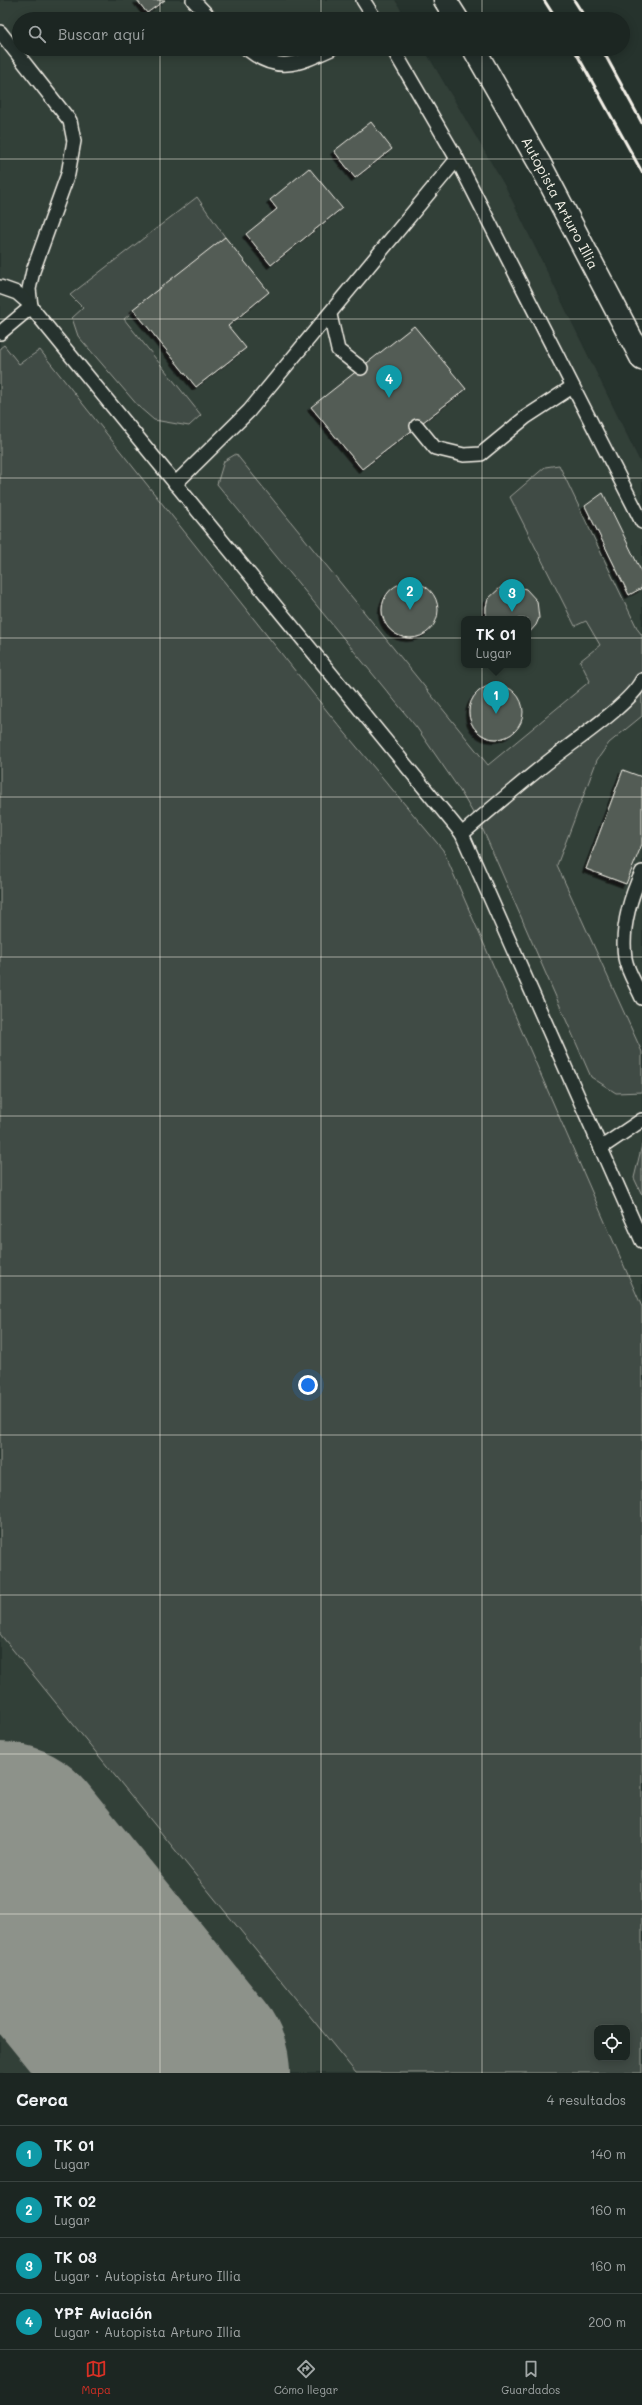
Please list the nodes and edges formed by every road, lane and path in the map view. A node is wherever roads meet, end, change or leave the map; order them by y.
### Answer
1 (193, 0) edge
2 (363, 0) edge
3 (445, 0) edge
4 (204, 12) edge
5 (371, 12) edge
6 (453, 12) edge
7 (0, 32) edge
8 (12, 47) edge
9 (19, 56) edge
10 (255, 56) edge
11 (316, 56) edge
12 (397, 56) edge
13 (478, 56) edge
14 (457, 159) junction
15 (0, 287) edge
16 (31, 306) junction
17 (330, 315) junction
18 (0, 333) edge
19 (642, 359) edge
20 (361, 368) dead end
21 (572, 386) junction
22 (417, 426) dead end
23 (175, 484) junction
24 (642, 522) edge
25 (642, 680) edge
26 (462, 834) junction
27 (642, 872) edge
28 (642, 998) edge
29 (642, 1120) edge
30 (602, 1147) junction
31 (642, 1241) edge

1 - 4 lane
2 - 5 lane
3 - 6 highway
7 - 8 lane
9 - 16 lane
10 - 11 lane
12 - 14 lane
13 - 19 highway, Autopista Arturo Illia
14 - 17 lane
14 - 21 lane
15 - 16 lane
16 - 18 lane
16 - 23 lane
17 - 20 lane
17 - 23 lane
21 - 22 lane
21 - 24 lane
23 - 26 lane
25 - 26 lane
26 - 30 lane
27 - 28 lane
29 - 30 lane
30 - 31 lane

